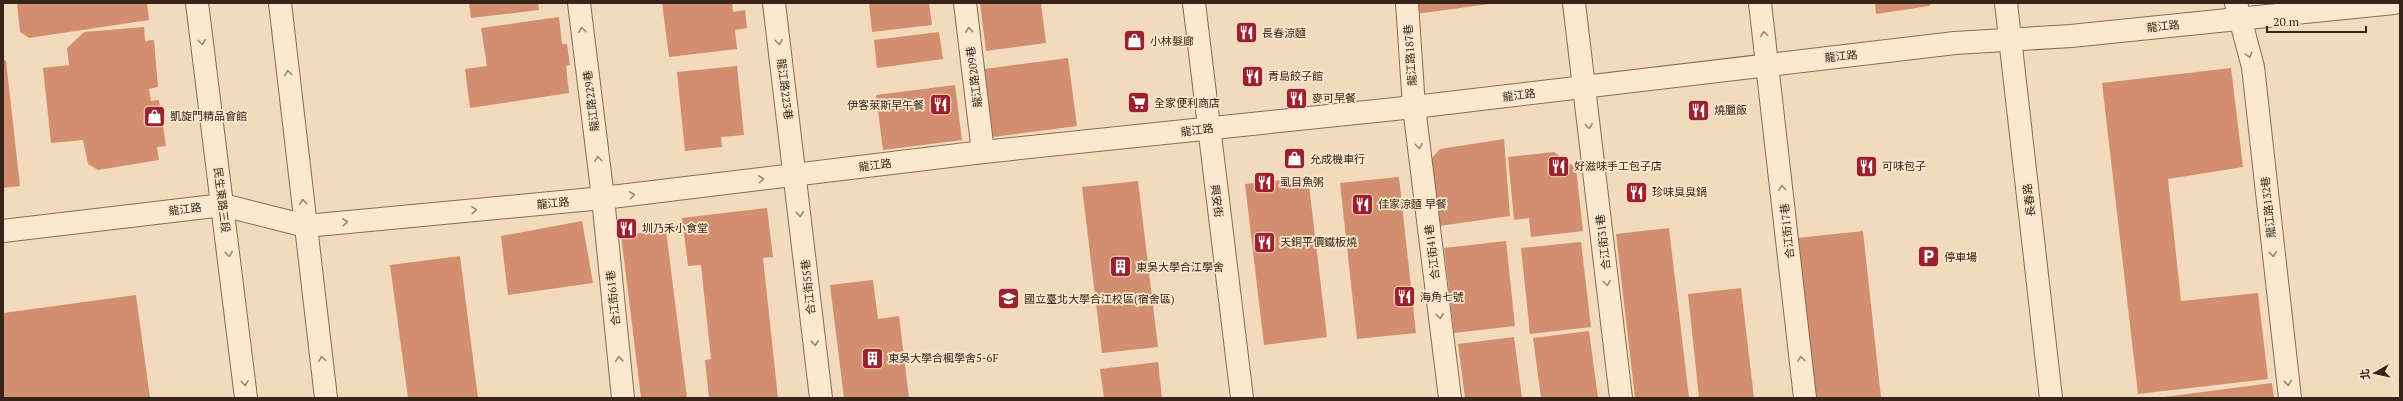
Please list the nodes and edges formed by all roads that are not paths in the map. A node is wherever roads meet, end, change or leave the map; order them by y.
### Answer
1 (197, 3) edge
2 (280, 3) edge
3 (579, 3) edge
4 (774, 3) edge
5 (966, 3) edge
6 (1194, 3) edge
7 (1406, 3) edge
8 (1574, 3) edge
9 (1760, 3) edge
10 (2006, 3) edge
11 (2394, 3) edge
12 (2238, 10) edge
13 (2010, 39) junction
14 (1768, 64) junction
15 (1585, 87) junction
16 (1414, 107) junction
17 (1209, 128) junction
18 (983, 152) junction
19 (796, 175) junction
20 (603, 198) junction
21 (223, 205) junction
22 (306, 226) junction
23 (3, 231) edge
24 (246, 398) edge
25 (326, 398) edge
26 (623, 398) edge
27 (821, 398) edge
28 (1242, 398) edge
29 (1450, 398) edge
30 (1621, 398) edge
31 (1805, 398) edge
32 (2051, 398) edge
33 (2290, 398) edge

1 -> 21 street, 民生東路三段
22 -> 2 street
20 -> 3 street, 龍江路229巷
4 -> 19 street, 龍江路223巷
18 -> 5 street, 龍江路209巷
6 - 17 street, 興安街
7 - 16 street, 龍江路187巷
8 - 15 street, 合江街31巷
14 -> 9 street, 合江街17巷
10 - 13 street, 長春路
11 - 12 street, 龍江路
12 - 13 street, 龍江路
12 -> 33 street, 龍江路132巷
13 - 14 street, 龍江路
13 - 32 street, 長春路
14 - 15 street, 龍江路
31 -> 14 street, 合江街17巷
15 - 16 street, 龍江路
15 -> 30 street, 合江街31巷
16 - 17 street, 龍江路
16 -> 29 street, 合江街41巷
17 - 18 street, 龍江路
17 - 28 street, 興安街
18 - 19 street, 龍江路
20 -> 19 street, 龍江路
19 -> 27 street, 合江街55巷
22 -> 20 street, 龍江路
26 -> 20 street, 合江街61巷
21 - 22 street, 龍江路
21 - 23 street, 龍江路
21 -> 24 street, 民生東路三段
25 -> 22 street

